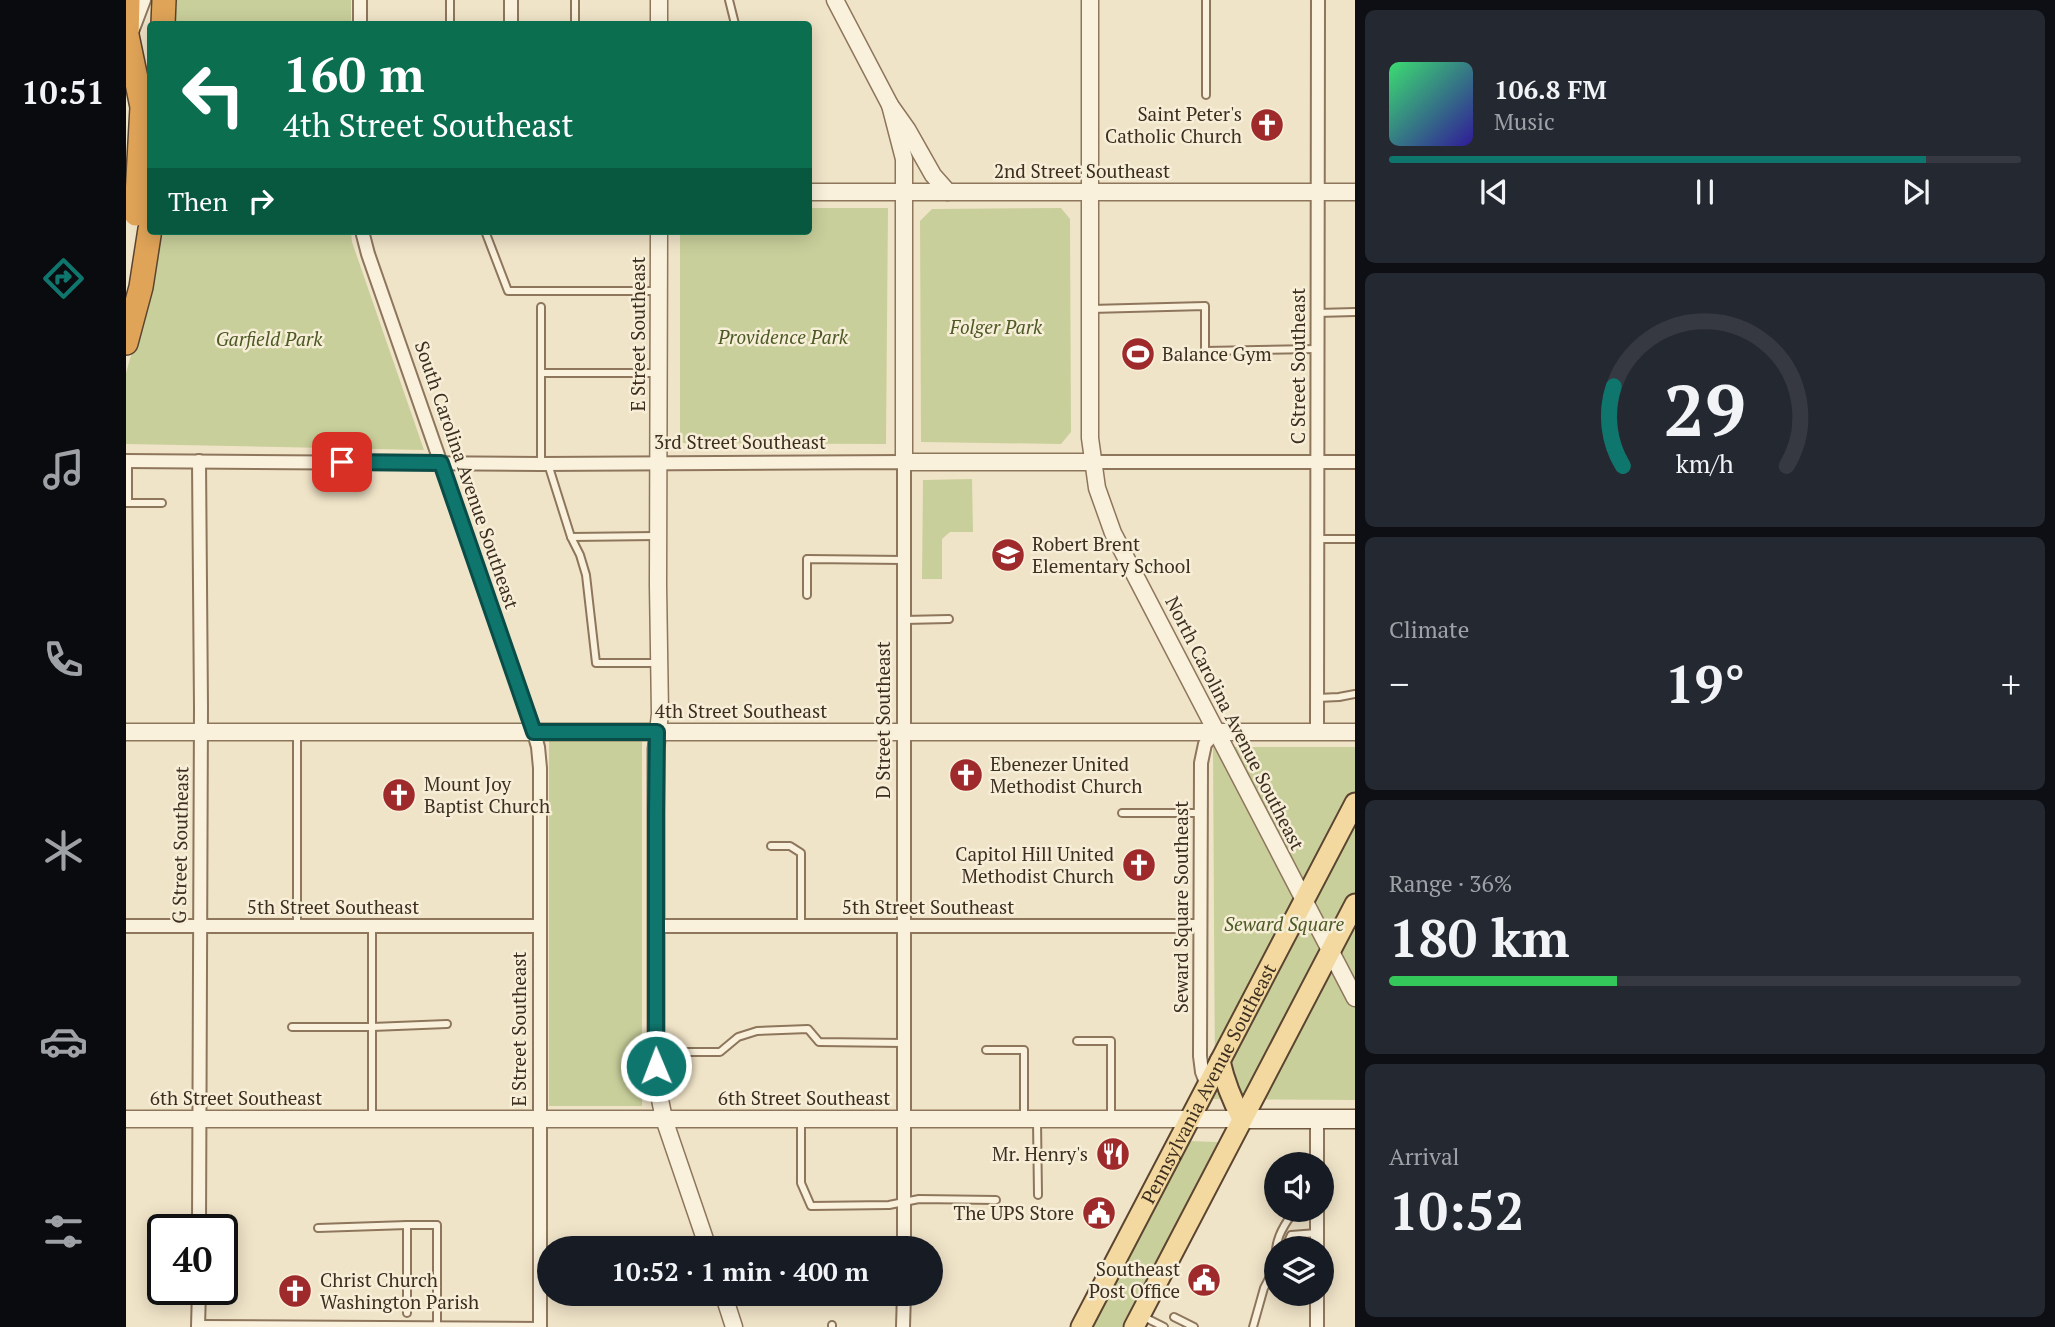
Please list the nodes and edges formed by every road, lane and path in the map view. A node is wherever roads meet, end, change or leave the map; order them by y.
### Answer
1 (128, 0) edge
2 (144, 0) edge
3 (164, 0) edge
4 (360, 0) edge
5 (450, 0) edge
6 (510, 0) edge
7 (575, 0) edge
8 (659, 0) edge
9 (729, 0) edge
10 (835, 0) edge
11 (1090, 0) edge
12 (1206, 0) edge
13 (1318, 0) edge
14 (163, 21) edge
15 (360, 21) edge
16 (450, 21) edge
17 (511, 21) edge
18 (575, 21) edge
19 (659, 21) edge
20 (734, 21) edge
21 (127, 42) edge
22 (126, 71) edge
23 (1206, 95) dead end
24 (890, 105) junction
25 (812, 192) edge
26 (905, 192) junction
27 (948, 192) junction
28 (1089, 192) junction
29 (1318, 192) junction
30 (1355, 192) edge
31 (143, 222) edge
32 (363, 235) edge
33 (487, 235) edge
34 (659, 235) edge
35 (126, 286) edge
36 (659, 291) junction
37 (541, 307) dead end
38 (1089, 309) junction
39 (1355, 312) edge
40 (1317, 313) junction
41 (126, 343) edge
42 (1317, 349) junction
43 (541, 373) junction
44 (659, 373) junction
45 (127, 461) edge
46 (199, 461) junction
47 (904, 462) junction
48 (1092, 462) junction
49 (1355, 462) edge
50 (441, 463) junction
51 (658, 463) junction
52 (1317, 463) junction
53 (544, 464) junction
54 (127, 502) edge
55 (162, 503) dead end
56 (658, 536) junction
57 (571, 537) junction
58 (1317, 539) junction
59 (1355, 539) edge
60 (904, 560) junction
61 (807, 595) dead end
62 (949, 619) dead end
63 (904, 620) junction
64 (659, 663) junction
65 (1355, 694) edge
66 (1317, 698) junction
67 (126, 732) edge
68 (201, 732) junction
69 (297, 732) junction
70 (534, 732) junction
71 (657, 732) junction
72 (903, 732) junction
73 (1216, 732) junction
74 (1317, 732) junction
75 (1355, 732) edge
76 (1355, 803) edge
77 (1122, 813) dead end
78 (1200, 813) junction
79 (771, 846) dead end
80 (1304, 900) junction
81 (1355, 904) edge
82 (126, 926) edge
83 (199, 926) junction
84 (297, 926) junction
85 (372, 926) junction
86 (540, 926) junction
87 (656, 926) junction
88 (801, 926) junction
89 (904, 926) junction
90 (1200, 926) junction
91 (1331, 951) junction
92 (1355, 998) edge
93 (447, 1024) dead end
94 (292, 1027) dead end
95 (372, 1027) junction
96 (1077, 1041) dead end
97 (904, 1043) junction
98 (986, 1050) dead end
99 (656, 1052) junction
100 (1220, 1061) junction
101 (1207, 1085) junction
102 (126, 1119) edge
103 (200, 1119) junction
104 (372, 1119) junction
105 (540, 1119) junction
106 (664, 1119) junction
107 (801, 1119) junction
108 (904, 1119) junction
109 (1031, 1119) junction
110 (1111, 1119) junction
111 (1189, 1119) junction
112 (1242, 1119) junction
113 (1317, 1119) junction
114 (1355, 1119) edge
115 (1317, 1152) edge
116 (1038, 1195) dead end
117 (996, 1200) dead end
118 (904, 1202) junction
119 (199, 1214) edge
120 (1317, 1222) edge
121 (407, 1225) junction
122 (318, 1228) dead end
123 (1317, 1233) joint
124 (704, 1236) edge
125 (904, 1236) edge
126 (1291, 1236) edge
127 (1264, 1288) edge
128 (199, 1305) edge
129 (727, 1306) edge
130 (904, 1306) edge
131 (1317, 1306) edge
132 (407, 1313) dead end
133 (1174, 1317) dead end
134 (1137, 1321) edge
135 (198, 1325) edge
136 (437, 1325) edge
137 (374, 1326) edge
138 (540, 1326) edge
139 (734, 1327) edge
140 (903, 1327) edge
141 (1081, 1327) edge
142 (1164, 1327) edge
143 (1194, 1327) edge
144 (1252, 1327) edge
145 (1317, 1327) edge

1 - 21 highway
2 - 21 street
3 - 14 highway
4 - 15 street
5 - 16 lane
6 - 17 street
7 - 18 lane
8 - 19 street
9 - 20 lane
10 - 24 street
11 - 28 street
12 - 23 lane
13 - 29 street, C Street Southeast
21 - 22 highway, bridge
21 - 31 highway, bridge
24 - 26 street
24 - 27 street
25 - 26 street, 2nd Street Southeast
26 - 27 street, 2nd Street Southeast
26 - 47 street, D Street Southeast
27 - 28 street, 2nd Street Southeast
28 - 29 street, 2nd Street Southeast
28 - 38 street
29 - 30 street, 2nd Street Southeast
29 - 40 street, C Street Southeast
31 - 35 highway
31 - 41 highway
32 - 50 street, South Carolina Avenue Southeast
33 - 36 lane
34 - 36 street, E Street Southeast
36 - 44 street, E Street Southeast
37 - 43 lane
38 - 42 lane
38 - 48 street
39 - 40 lane
40 - 42 street, C Street Southeast
42 - 52 street, C Street Southeast
43 - 44 lane
43 - 53 lane
44 - 51 street, E Street Southeast
45 - 46 street, 3rd Street Southeast
45 - 54 lane
46 - 50 street, 3rd Street Southeast
46 - 68 street, G Street Southeast
47 - 48 street, 3rd Street Southeast
47 - 51 street, 3rd Street Southeast
47 - 60 street, D Street Southeast
48 - 52 street, 3rd Street Southeast
48 - 73 street, North Carolina Avenue Southeast
49 - 52 street, 3rd Street Southeast
50 - 53 street, 3rd Street Southeast
50 - 70 street, South Carolina Avenue Southeast
51 - 53 street, 3rd Street Southeast
51 - 56 street, E Street Southeast
52 - 58 street, C Street Southeast
53 - 57 lane
54 - 55 lane
56 - 57 lane
56 - 64 street, E Street Southeast
57 - 64 lane
58 - 59 lane
58 - 66 street, C Street Southeast
60 - 61 lane
60 - 63 street, D Street Southeast
62 - 63 lane
63 - 72 street, D Street Southeast
64 - 71 street, E Street Southeast
65 - 66 lane
66 - 74 street, C Street Southeast
67 - 68 street, 4th Street Southeast
68 - 69 street, 4th Street Southeast
68 - 83 street, G Street Southeast
69 - 70 street, 4th Street Southeast
69 - 84 lane
70 - 71 street, 4th Street Southeast
70 - 86 street, E Street Southeast
71 - 72 street, 4th Street Southeast
71 - 87 street
72 - 73 street, 4th Street Southeast
72 - 89 street, D Street Southeast
73 - 74 street, 4th Street Southeast
73 - 78 street, Seward Square Southeast
73 - 80 street, North Carolina Avenue Southeast
74 - 75 street, 4th Street Southeast
76 - 80 main road, Pennsylvania Avenue Southeast
77 - 78 lane
78 - 90 street, Seward Square Southeast
79 - 88 lane
80 - 91 street, North Carolina Avenue Southeast
80 - 100 main road, Pennsylvania Avenue Southeast
81 - 91 main road
82 - 83 street, 5th Street Southeast
83 - 84 street, 5th Street Southeast
83 - 103 street, G Street Southeast
84 - 85 street, 5th Street Southeast
85 - 86 street, 5th Street Southeast
85 - 95 lane
86 - 105 street, E Street Southeast
87 - 88 street, 5th Street Southeast
87 - 99 street
88 - 89 street, 5th Street Southeast
89 - 90 street, 5th Street Southeast
89 - 97 street, D Street Southeast
90 - 101 street, Seward Square Southeast
91 - 92 street, North Carolina Avenue Southeast
91 - 112 main road
93 - 95 lane
94 - 95 lane
95 - 104 lane
96 - 110 lane
97 - 99 lane
97 - 108 street, D Street Southeast
98 - 109 lane
99 - 106 street
100 - 101 main road, Pennsylvania Avenue Southeast
100 - 112 main road
101 - 111 main road, Pennsylvania Avenue Southeast
102 - 103 street, 6th Street Southeast
103 - 104 street, 6th Street Southeast
103 - 119 street, G Street Southeast
104 - 105 street, 6th Street Southeast
105 - 106 street, 6th Street Southeast
105 - 138 street, E Street Southeast
106 - 107 street, 6th Street Southeast
106 - 124 street
107 - 108 street, 6th Street Southeast
107 - 118 lane
108 - 109 street, 6th Street Southeast
108 - 118 street, D Street Southeast
109 - 110 street, 6th Street Southeast
109 - 116 lane
110 - 111 street, 6th Street Southeast
111 - 112 street, 6th Street Southeast
111 - 141 main road, Pennsylvania Avenue Southeast
112 - 113 main road, 6th Street Southeast
112 - 134 main road
113 - 114 main road, 6th Street Southeast
113 - 115 street
117 - 118 lane
118 - 125 street, D Street Southeast
120 - 123 street
121 - 122 lane
121 - 132 lane
121 - 136 lane
123 - 126 lane
127 - 144 lane
128 - 135 street
129 - 139 street
130 - 140 street
131 - 145 street
133 - 143 lane
134 - 142 lane
135 - 137 lane
136 - 137 lane
136 - 138 lane

